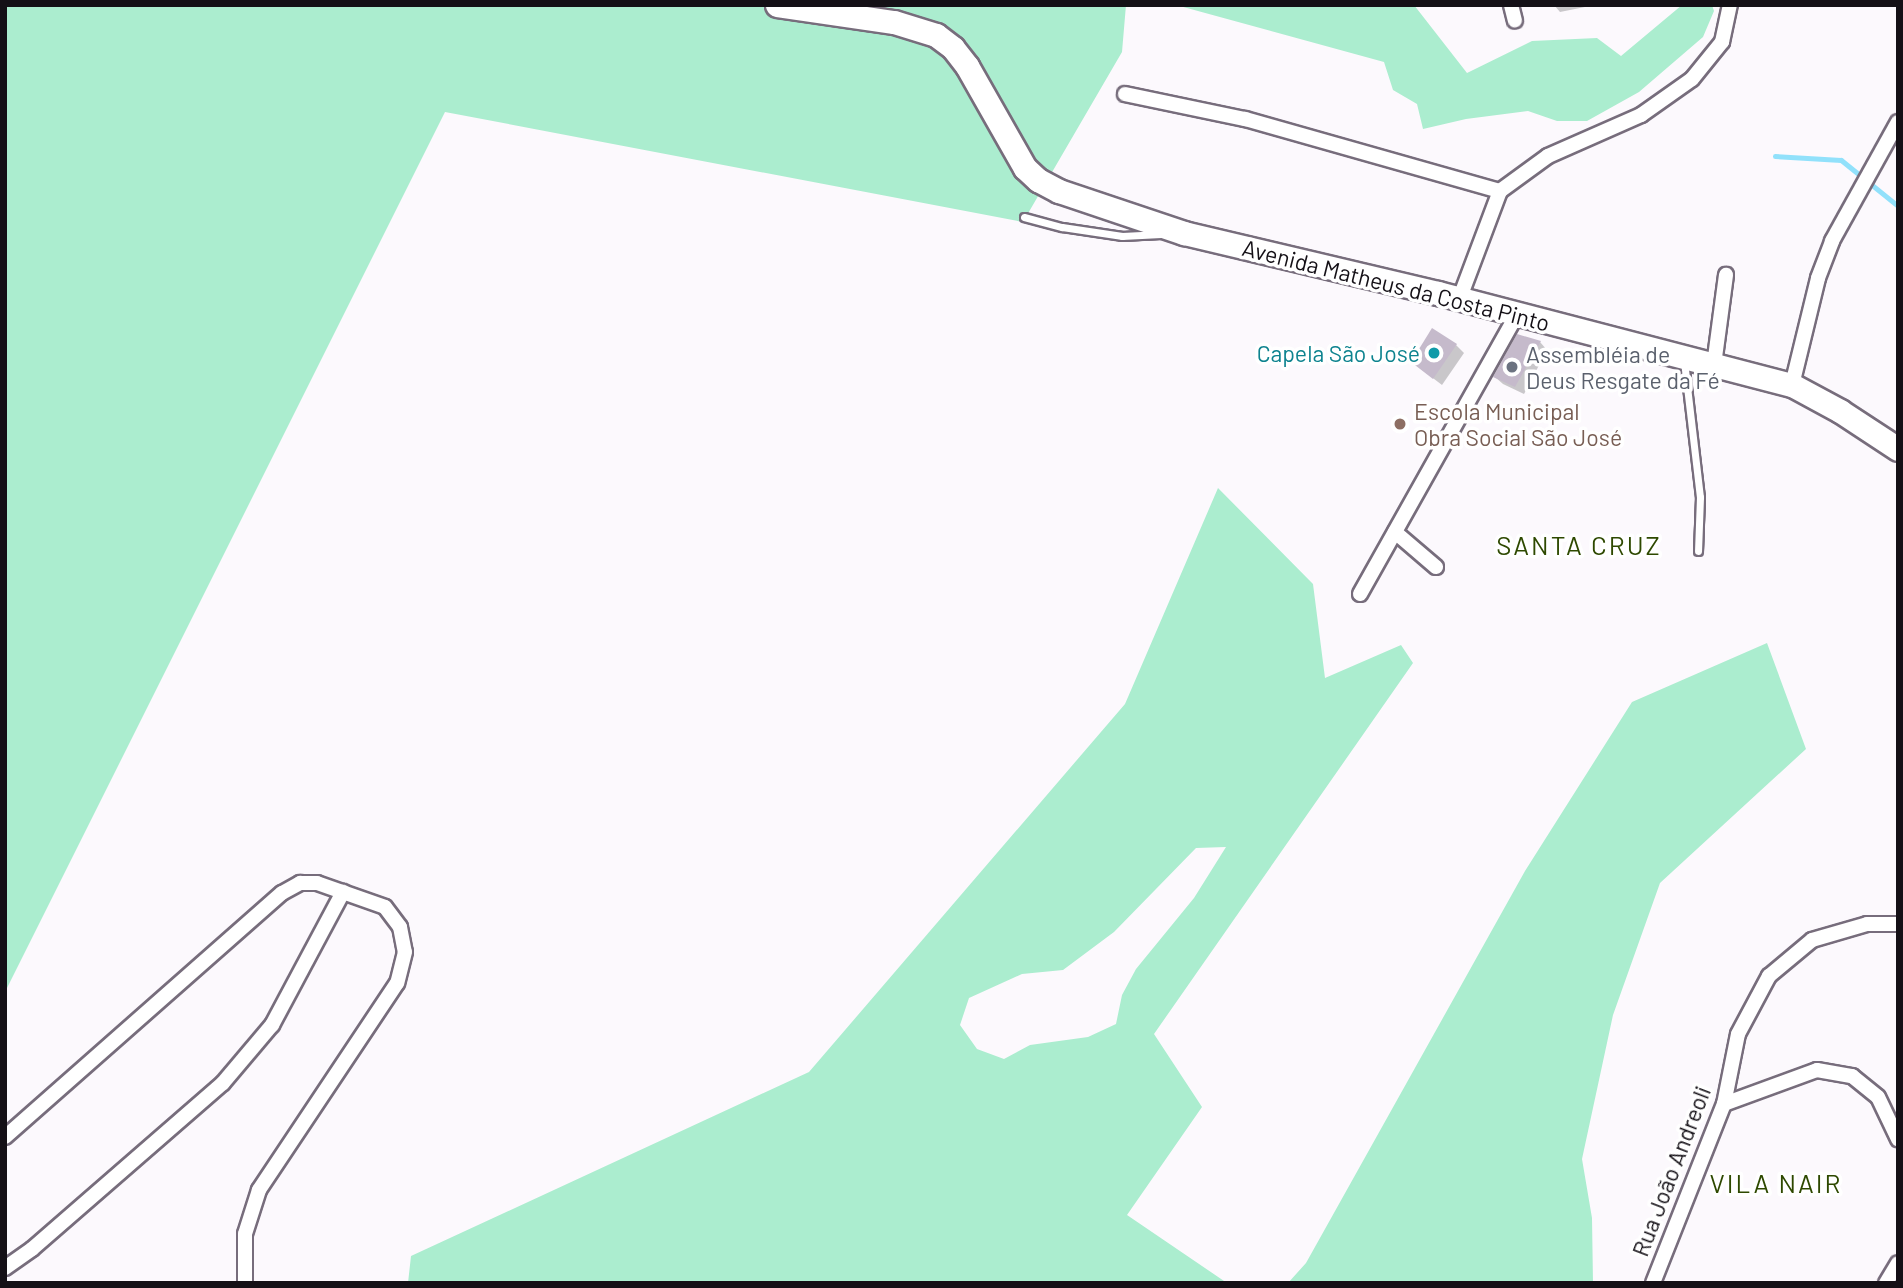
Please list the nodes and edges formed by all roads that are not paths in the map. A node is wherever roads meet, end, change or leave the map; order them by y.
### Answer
1 (777, 5) edge
2 (1511, 5) edge
3 (1730, 5) edge
4 (1515, 20) dead end
5 (1125, 94) dead end
6 (1898, 122) edge
7 (1500, 191) junction
8 (1024, 217) dead end
9 (1184, 233) junction
10 (1726, 275) dead end
11 (1459, 300) junction
12 (1517, 314) junction
13 (1683, 357) junction
14 (1714, 365) junction
15 (1792, 385) junction
16 (1898, 449) edge
17 (1395, 532) junction
18 (1698, 551) dead end
19 (1436, 567) dead end
20 (1360, 594) dead end
21 (343, 892) junction
22 (1898, 924) edge
23 (1724, 1104) junction
24 (5, 1137) edge
25 (1898, 1139) edge
26 (1898, 1263) edge
27 (5, 1268) edge
28 (245, 1283) edge
29 (1653, 1283) edge
30 (1886, 1283) edge

1 - 9 main road, Avenida Matheus da Costa Pinto
2 - 4 street
3 - 7 street
5 - 7 street
6 - 15 street
7 - 11 street
8 - 9 lane
9 - 11 main road, Avenida Matheus da Costa Pinto
10 - 14 street
11 - 12 main road, Avenida Matheus da Costa Pinto
12 - 13 main road, Avenida Matheus da Costa Pinto
12 - 17 street
13 - 14 main road, Avenida Matheus da Costa Pinto
13 - 18 lane
14 - 15 main road, Avenida Matheus da Costa Pinto
15 - 16 main road, Avenida Matheus da Costa Pinto
17 - 19 street
17 - 20 street
21 - 24 street
21 - 27 street
21 - 28 street
22 - 23 street, Rua João Andreoli
23 - 25 street
23 - 29 street, Rua João Andreoli
26 - 30 street

